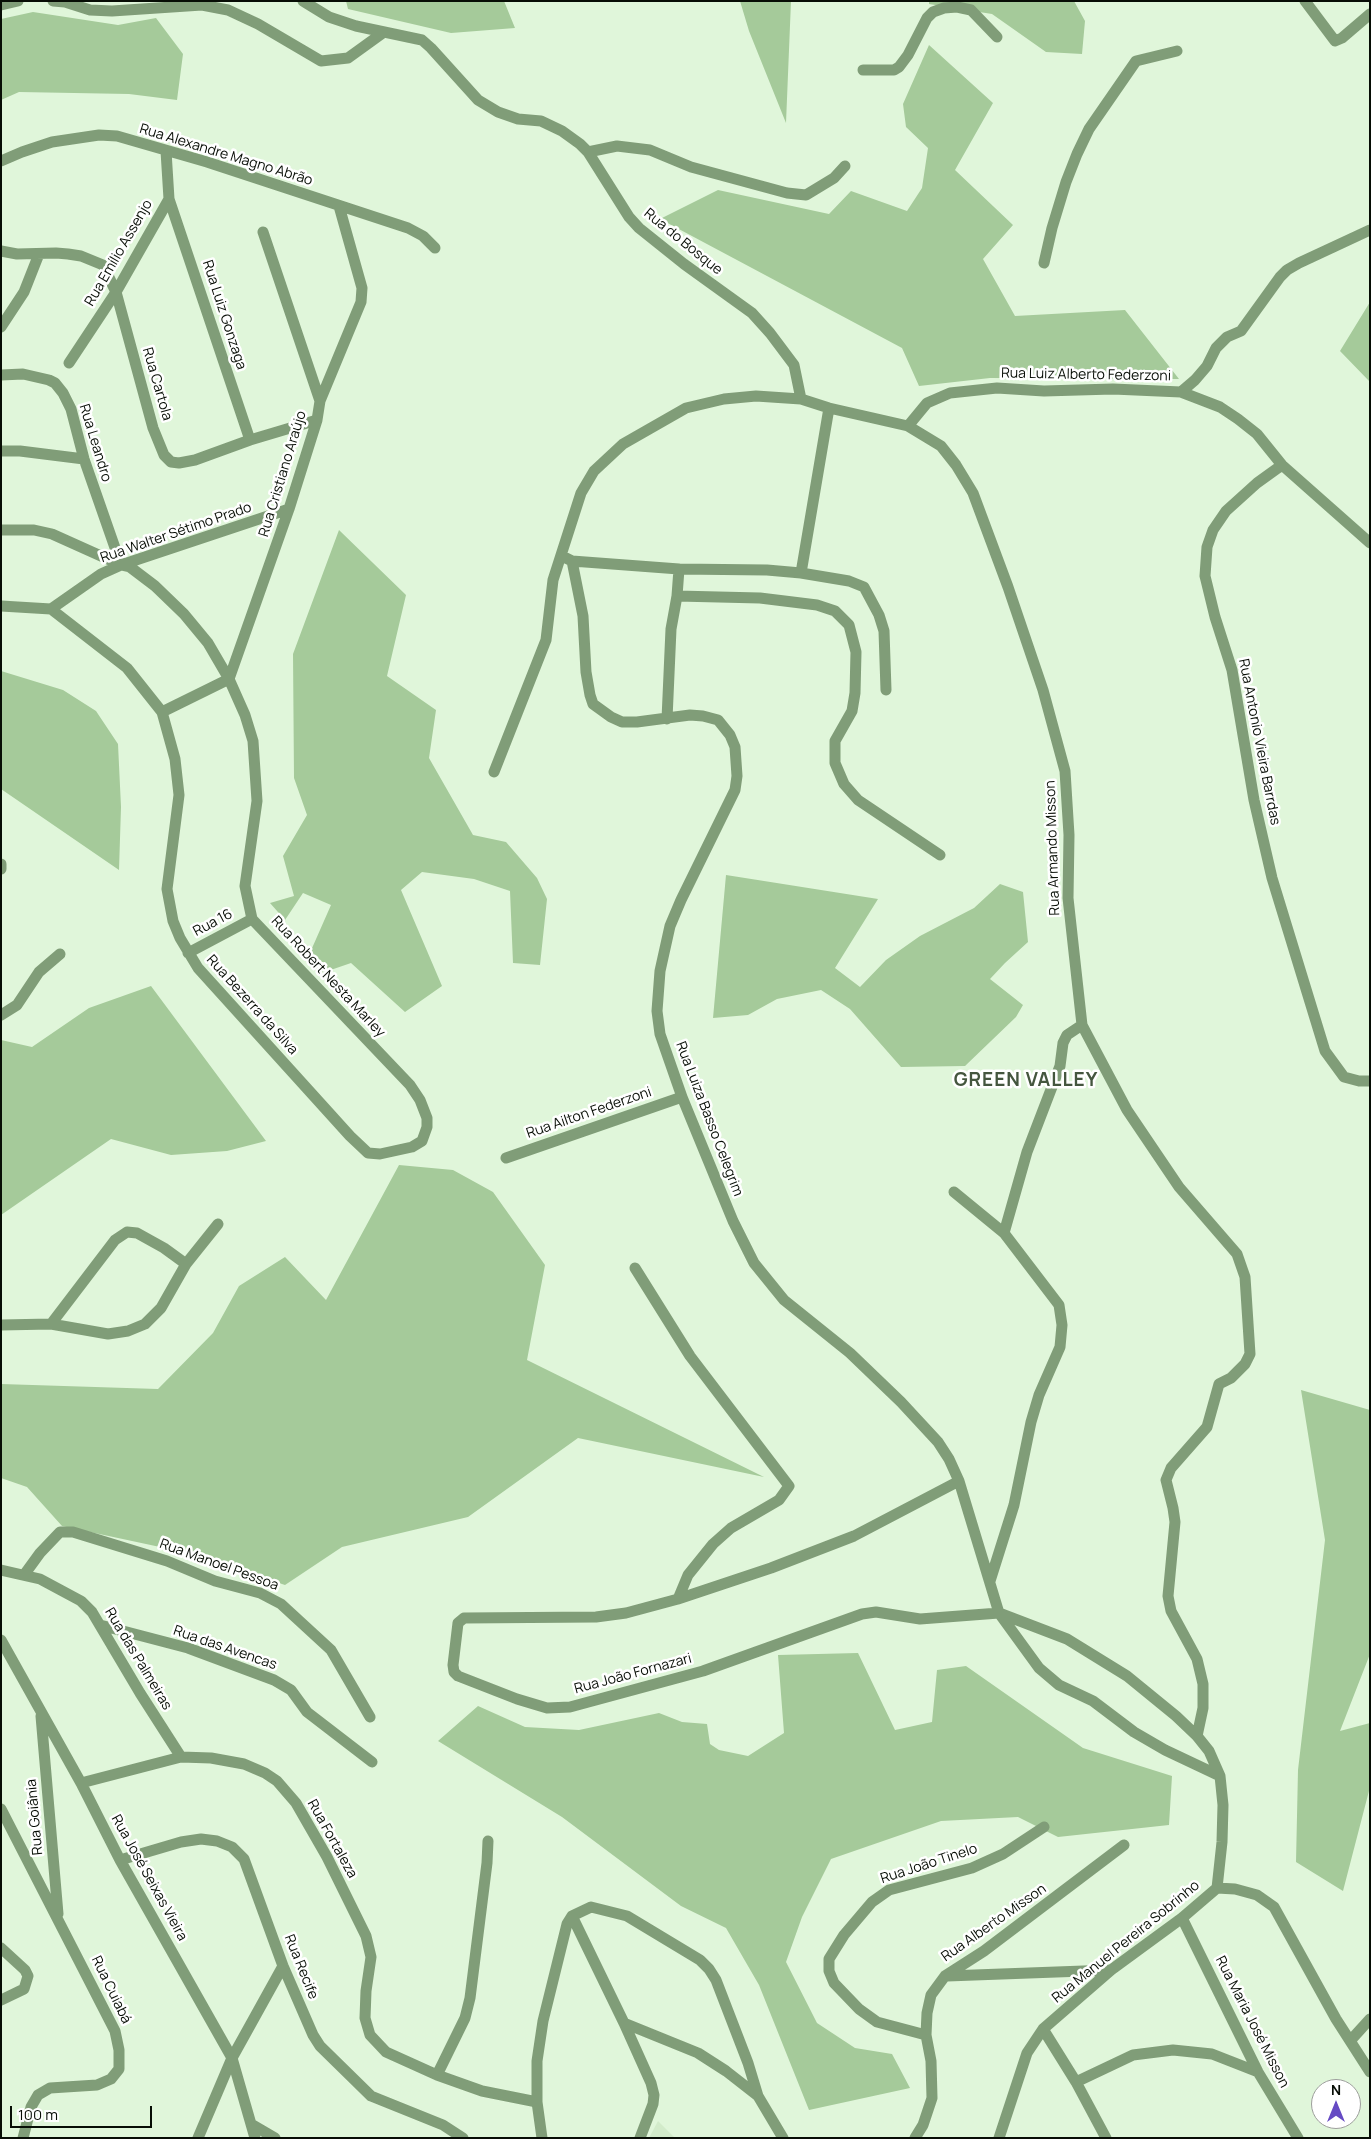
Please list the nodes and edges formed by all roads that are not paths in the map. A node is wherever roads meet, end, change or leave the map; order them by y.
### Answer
1 (18, 1) edge
2 (53, 1) edge
3 (303, 1) edge
4 (1305, 1) edge
5 (1, 5) edge
6 (1370, 14) edge
7 (384, 32) junction
8 (996, 37) dead end
9 (1177, 51) dead end
10 (863, 70) dead end
11 (166, 151) junction
12 (588, 152) junction
13 (1, 161) edge
14 (845, 166) dead end
15 (169, 198) junction
16 (339, 206) junction
17 (1370, 230) edge
18 (263, 232) dead end
19 (435, 248) dead end
20 (1, 252) edge
21 (39, 254) junction
22 (1044, 264) dead end
23 (116, 292) junction
24 (1, 327) edge
25 (70, 363) dead end
26 (1, 375) edge
27 (1181, 392) junction
28 (802, 399) junction
29 (320, 401) junction
30 (829, 408) junction
31 (317, 420) junction
32 (908, 426) junction
33 (250, 440) junction
34 (1, 451) edge
35 (84, 459) junction
36 (1282, 465) junction
37 (289, 509) junction
38 (1, 530) edge
39 (1370, 543) edge
40 (567, 558) junction
41 (121, 565) junction
42 (679, 569) junction
43 (801, 573) junction
44 (677, 596) junction
45 (1, 606) edge
46 (51, 609) junction
47 (229, 679) junction
48 (886, 690) dead end
49 (162, 712) junction
50 (667, 719) junction
51 (494, 772) dead end
52 (940, 855) dead end
53 (1, 864) edge
54 (1, 869) edge
55 (252, 919) junction
56 (188, 953) junction
57 (60, 954) dead end
58 (1, 1015) edge
59 (1082, 1026) junction
60 (1370, 1081) edge
61 (682, 1096) junction
62 (412, 1147) joint
63 (506, 1158) dead end
64 (954, 1192) dead end
65 (218, 1224) dead end
66 (1004, 1233) junction
67 (186, 1264) junction
68 (635, 1268) dead end
69 (50, 1324) junction
70 (1, 1325) edge
71 (959, 1481) junction
72 (1, 1570) edge
73 (24, 1575) junction
74 (990, 1581) junction
75 (678, 1599) junction
76 (999, 1612) junction
77 (100, 1625) junction
78 (1, 1640) edge
79 (41, 1712) junction
80 (370, 1717) dead end
81 (1197, 1736) junction
82 (181, 1757) junction
83 (372, 1762) dead end
84 (1220, 1776) junction
85 (81, 1783) junction
86 (1, 1809) edge
87 (1044, 1827) dead end
88 (488, 1841) dead end
89 (1124, 1845) dead end
90 (120, 1860) junction
91 (1217, 1888) junction
92 (572, 1916) junction
93 (1182, 1918) junction
94 (58, 1919) junction
95 (1, 1948) edge
96 (283, 1966) junction
97 (1111, 1970) junction
98 (945, 1976) junction
99 (1, 2000) edge
100 (1370, 2019) edge
101 (624, 2023) junction
102 (1043, 2029) junction
103 (926, 2035) junction
104 (1350, 2041) junction
105 (232, 2058) junction
106 (1258, 2072) junction
107 (1370, 2072) edge
108 (437, 2075) junction
109 (1076, 2082) junction
110 (758, 2096) junction
111 (537, 2102) junction
112 (251, 2124) junction
113 (23, 2138) edge
114 (198, 2138) edge
115 (255, 2138) edge
116 (275, 2138) edge
117 (463, 2138) edge
118 (542, 2138) edge
119 (640, 2138) edge
120 (783, 2138) edge
121 (915, 2138) edge
122 (999, 2138) edge
123 (1106, 2138) edge
124 (1298, 2138) edge

1 - 5 street
2 - 7 street
3 - 7 street, Rua do Bosque
4 - 6 street
7 - 12 street, Rua do Bosque
8 - 10 street
9 - 22 street
11 - 13 street, Rua Alexandre Magno Abrão
11 - 15 street, Rua Emílio Assenjo
11 - 16 street, Rua Alexandre Magno Abrão
12 - 14 street
12 - 28 street, Rua do Bosque
15 - 23 street, Rua Emílio Assenjo
15 - 33 street, Rua Luiz Gonzaga
16 - 19 street, Rua Alexandre Magno Abrão
16 - 29 street, Rua Cristiano Araújo
17 - 27 street
18 - 29 street
20 - 21 street, Rua Cartola
21 - 23 street, Rua Cartola
21 - 24 street
23 - 25 street, Rua Emílio Assenjo
23 - 33 street, Rua Cartola
26 - 35 street, Rua Leandro
27 - 32 street, Rua Luiz Alberto Federzoni
27 - 36 street, Rua Luiz Alberto Federzoni
28 - 30 street, Rua Armando Misson
28 - 40 street, Rua Armando Misson
29 - 31 street, Rua Cristiano Araújo
30 - 32 street, Rua Armando Misson
30 - 43 street
31 - 33 street, Rua Cartola
31 - 37 street, Rua Cristiano Araújo
32 - 59 street, Rua Armando Misson
34 - 35 street
35 - 41 street, Rua Leandro
36 - 39 street, Rua Luiz Alberto Federzoni
36 - 60 street, Rua Antonio Vieira Barrdas
37 - 41 street, Rua Walter Sétimo Prado
37 - 47 street, Rua Cristiano Araújo
38 - 41 street, Rua Robert Nesta Marley
40 - 42 street
40 - 50 street, Rua Luiza Basso Celegrim
40 - 51 street, Rua Armando Misson
41 - 46 street, Rua Walter Sétimo Prado
41 - 47 street, Rua Robert Nesta Marley
42 - 43 street
42 - 44 street
43 - 48 street
44 - 50 street
44 - 52 street
45 - 46 street
46 - 49 street, Rua Bezerra da Silva
47 - 49 street
47 - 55 street, Rua Robert Nesta Marley
49 - 56 street, Rua Bezerra da Silva
50 - 61 street, Rua Luiza Basso Celegrim
53 - 54 street
55 - 56 street, Rua 16
55 - 62 street, Rua Robert Nesta Marley
56 - 62 street, Rua Bezerra da Silva
57 - 58 street
59 - 66 street
59 - 81 street
61 - 63 street, Rua Ailton Federzoni
61 - 71 street, Rua Luiza Basso Celegrim
64 - 66 street
65 - 67 street
66 - 74 street
67 - 69 street
67 - 69 street
68 - 75 street
69 - 70 street
71 - 74 street, Rua Luiza Basso Celegrim
71 - 75 street, Rua João Fornazari
72 - 73 street, Rua das Palmeiras
73 - 77 street, Rua das Palmeiras
73 - 80 street, Rua Manoel Pessoa
74 - 76 street, Rua Luiza Basso Celegrim
75 - 76 street, Rua João Fornazari
76 - 81 street
76 - 84 street, Rua Luiza Basso Celegrim
77 - 82 street, Rua das Palmeiras
77 - 83 street, Rua das Avencas
78 - 79 street, Rua José Seixas Vieira
79 - 85 street, Rua José Seixas Vieira
79 - 94 street, Rua Goiânia
81 - 84 street
82 - 85 street, Rua Fortaleza
82 - 108 street, Rua Fortaleza
84 - 91 street
85 - 90 street, Rua José Seixas Vieira
86 - 94 street, Rua Cuiabá
87 - 103 street, Rua João Tinelo
88 - 108 street
89 - 98 street, Rua Alberto Misson
90 - 96 street, Rua Recife
90 - 105 street, Rua José Seixas Vieira
91 - 93 street, Rua Manuel Pereira Sobrinho
91 - 104 street, Rua Manuel Pereira Sobrinho
92 - 101 street
92 - 110 street
92 - 111 street
93 - 97 street, Rua Manuel Pereira Sobrinho
93 - 106 street, Rua Maria José Misson
94 - 113 street, Rua Cuiabá
95 - 99 street
96 - 105 street
96 - 117 street, Rua Recife
97 - 98 street
97 - 102 street, Rua Manuel Pereira Sobrinho
98 - 103 street, Rua Alberto Misson
100 - 104 street
101 - 110 street
101 - 119 street
102 - 109 street
102 - 122 street, Rua Manuel Pereira Sobrinho
103 - 121 street, Rua Alberto Misson
104 - 107 street, Rua Manuel Pereira Sobrinho
105 - 112 street, Rua José Seixas Vieira
105 - 114 street
106 - 109 street
106 - 124 street, Rua Maria José Misson
108 - 111 street, Rua Fortaleza
109 - 123 street
110 - 120 street
111 - 118 street
112 - 115 street, Rua José Seixas Vieira
112 - 116 street

